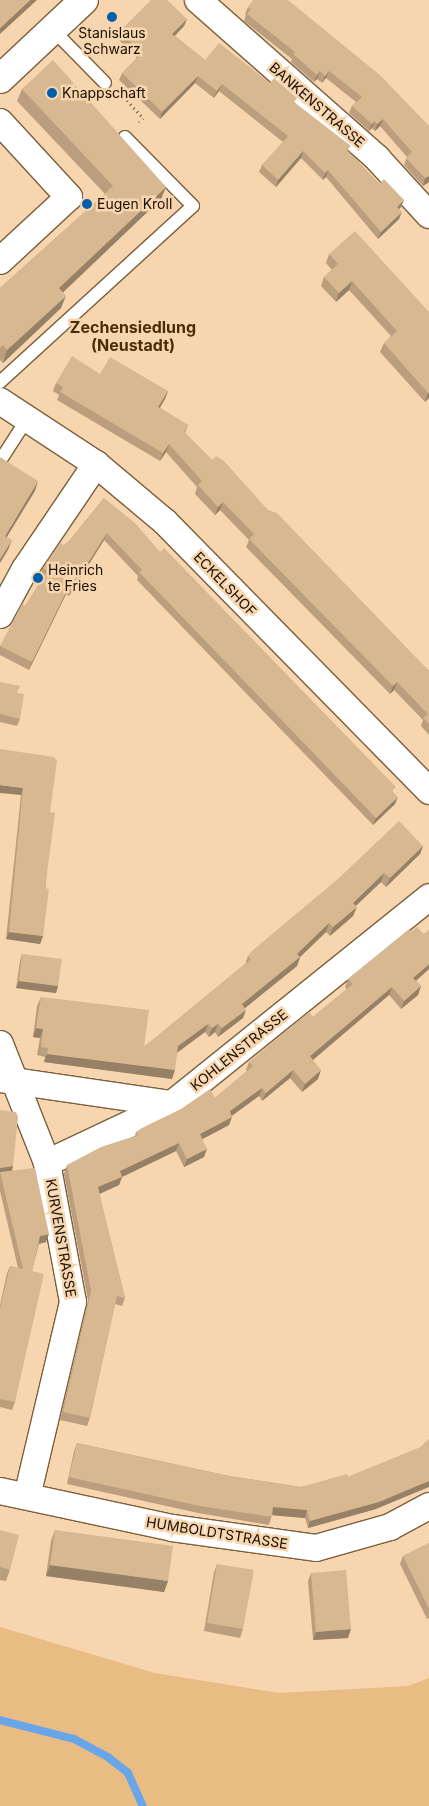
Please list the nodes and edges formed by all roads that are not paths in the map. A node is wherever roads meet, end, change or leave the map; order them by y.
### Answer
1 (84, 0) edge
2 (198, 0) edge
3 (53, 30) junction
4 (0, 79) edge
5 (106, 84) road end
6 (0, 122) edge
7 (125, 137) road end
8 (429, 215) edge
9 (0, 261) edge
10 (0, 382) edge
11 (0, 401) edge
12 (27, 419) junction
13 (0, 461) edge
14 (96, 464) junction
15 (0, 615) edge
16 (429, 791) edge
17 (429, 897) edge
18 (0, 1044) edge
19 (7, 1080) edge
20 (172, 1104) junction
21 (47, 1163) junction
22 (0, 1490) edge
23 (27, 1496) junction
24 (429, 1506) edge

1 - 3 street
2 - 8 street, BANKENSTRASSE
3 - 4 street
3 - 5 lane
6 - 9 street
7 - 10 lane
11 - 12 street, ECKELSHOF
12 - 13 lane
12 - 14 street, ECKELSHOF
14 - 15 street
14 - 16 street, ECKELSHOF
17 - 20 street, KOHLENSTRASSE
18 - 19 street, KURVENSTRASSE
19 - 20 street
19 - 21 street, KURVENSTRASSE
20 - 21 street, KOHLENSTRASSE
21 - 23 street, KURVENSTRASSE
22 - 23 street, HUMBOLDTSTRASSE
23 - 24 street, HUMBOLDTSTRASSE

